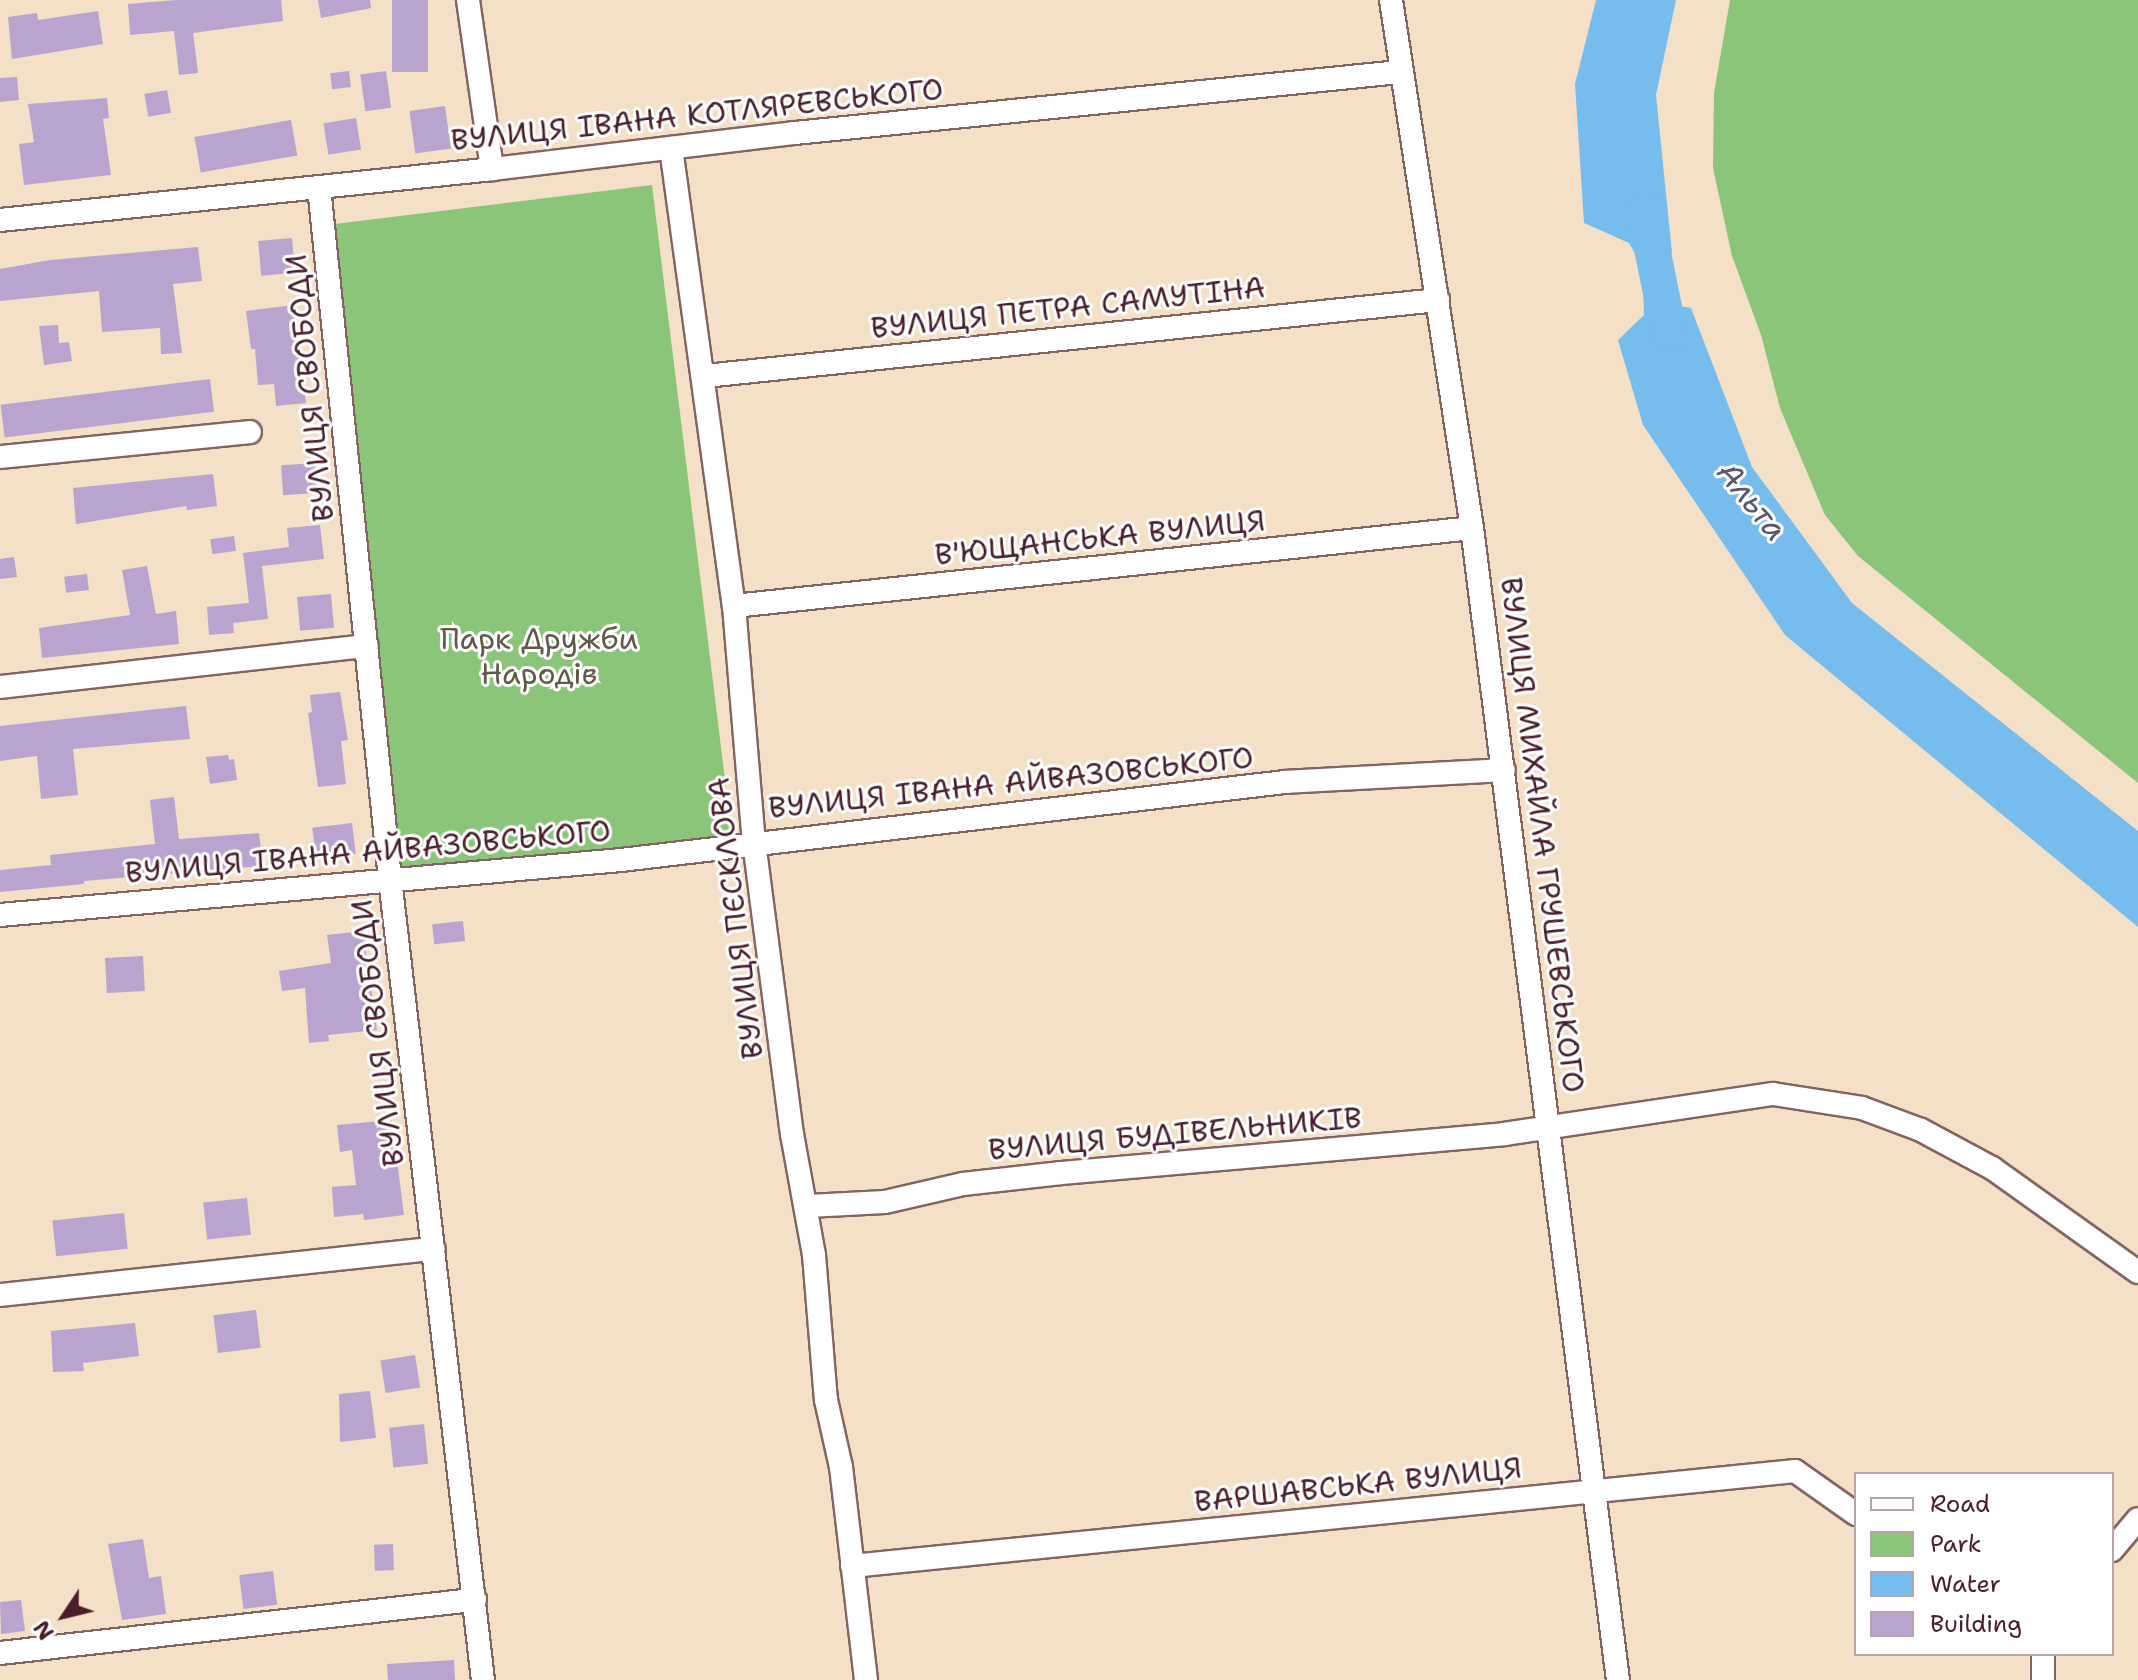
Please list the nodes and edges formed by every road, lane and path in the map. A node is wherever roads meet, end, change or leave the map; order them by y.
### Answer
1 (468, 0) edge
2 (1391, 0) edge
3 (1400, 72) junction
4 (671, 148) junction
5 (492, 169) junction
6 (319, 187) junction
7 (0, 220) edge
8 (1438, 300) junction
9 (705, 376) junction
10 (250, 432) dead end
11 (0, 457) edge
12 (1472, 528) junction
13 (734, 606) junction
14 (367, 646) junction
15 (0, 687) edge
16 (1504, 770) junction
17 (754, 842) junction
18 (390, 879) junction
19 (0, 915) edge
20 (1550, 1128) junction
21 (808, 1206) junction
22 (434, 1249) junction
23 (2138, 1272) edge
24 (0, 1295) edge
25 (1594, 1492) junction
26 (1854, 1513) edge
27 (2138, 1519) edge
28 (2114, 1548) edge
29 (852, 1566) junction
30 (475, 1600) junction
31 (0, 1653) edge
32 (2043, 1656) edge
33 (483, 1680) edge
34 (866, 1680) edge
35 (1618, 1680) edge
36 (2043, 1680) edge

1 - 5 street
2 - 3 street, ВУЛИЦЯ МИХАЙЛА ГРУШЕВСЬКОГО
3 - 4 street, ВУЛИЦЯ ІВАНА КОТЛЯРЕВСЬКОГО
3 - 8 street, ВУЛИЦЯ МИХАЙЛА ГРУШЕВСЬКОГО
4 - 5 street, ВУЛИЦЯ ІВАНА КОТЛЯРЕВСЬКОГО
4 - 9 street, ВУЛИЦЯ ПЄСКЛОВА
5 - 6 street, ВУЛИЦЯ ІВАНА КОТЛЯРЕВСЬКОГО
6 - 7 street, ВУЛИЦЯ ІВАНА КОТЛЯРЕВСЬКОГО
6 - 14 street, ВУЛИЦЯ СВОБОДИ
8 - 9 street, ВУЛИЦЯ ПЕТРА САМУТІНА
8 - 12 street, ВУЛИЦЯ МИХАЙЛА ГРУШЕВСЬКОГО
9 - 13 street, ВУЛИЦЯ ПЄСКЛОВА
10 - 11 street
12 - 13 street, В'ЮЩАНСЬКА ВУЛИЦЯ
12 - 16 street, ВУЛИЦЯ МИХАЙЛА ГРУШЕВСЬКОГО
13 - 17 street, ВУЛИЦЯ ПЄСКЛОВА
14 - 15 street
14 - 18 street, ВУЛИЦЯ СВОБОДИ
16 - 17 street, ВУЛИЦЯ ІВАНА АЙВАЗОВСЬКОГО
16 - 20 street, ВУЛИЦЯ МИХАЙЛА ГРУШЕВСЬКОГО
17 - 18 street, ВУЛИЦЯ ІВАНА АЙВАЗОВСЬКОГО
17 - 21 street, ВУЛИЦЯ ПЄСКЛОВА
18 - 19 street, ВУЛИЦЯ ІВАНА АЙВАЗОВСЬКОГО
18 - 22 street, ВУЛИЦЯ СВОБОДИ
20 - 21 street, ВУЛИЦЯ БУДІВЕЛЬНИКІВ
20 - 23 street, ВУЛИЦЯ БУДІВЕЛЬНИКІВ
20 - 25 street, ВУЛИЦЯ МИХАЙЛА ГРУШЕВСЬКОГО
21 - 29 street, ВУЛИЦЯ ПЄСКЛОВА
22 - 24 street
22 - 30 street, ВУЛИЦЯ СВОБОДИ
25 - 26 street, ВАРШАВСЬКА ВУЛИЦЯ
25 - 29 street, ВАРШАВСЬКА ВУЛИЦЯ
25 - 35 street, ВУЛИЦЯ МИХАЙЛА ГРУШЕВСЬКОГО
27 - 28 street
29 - 34 street, ВУЛИЦЯ ПЄСКЛОВА
30 - 31 street
30 - 33 street, ВУЛИЦЯ СВОБОДИ
32 - 36 street

